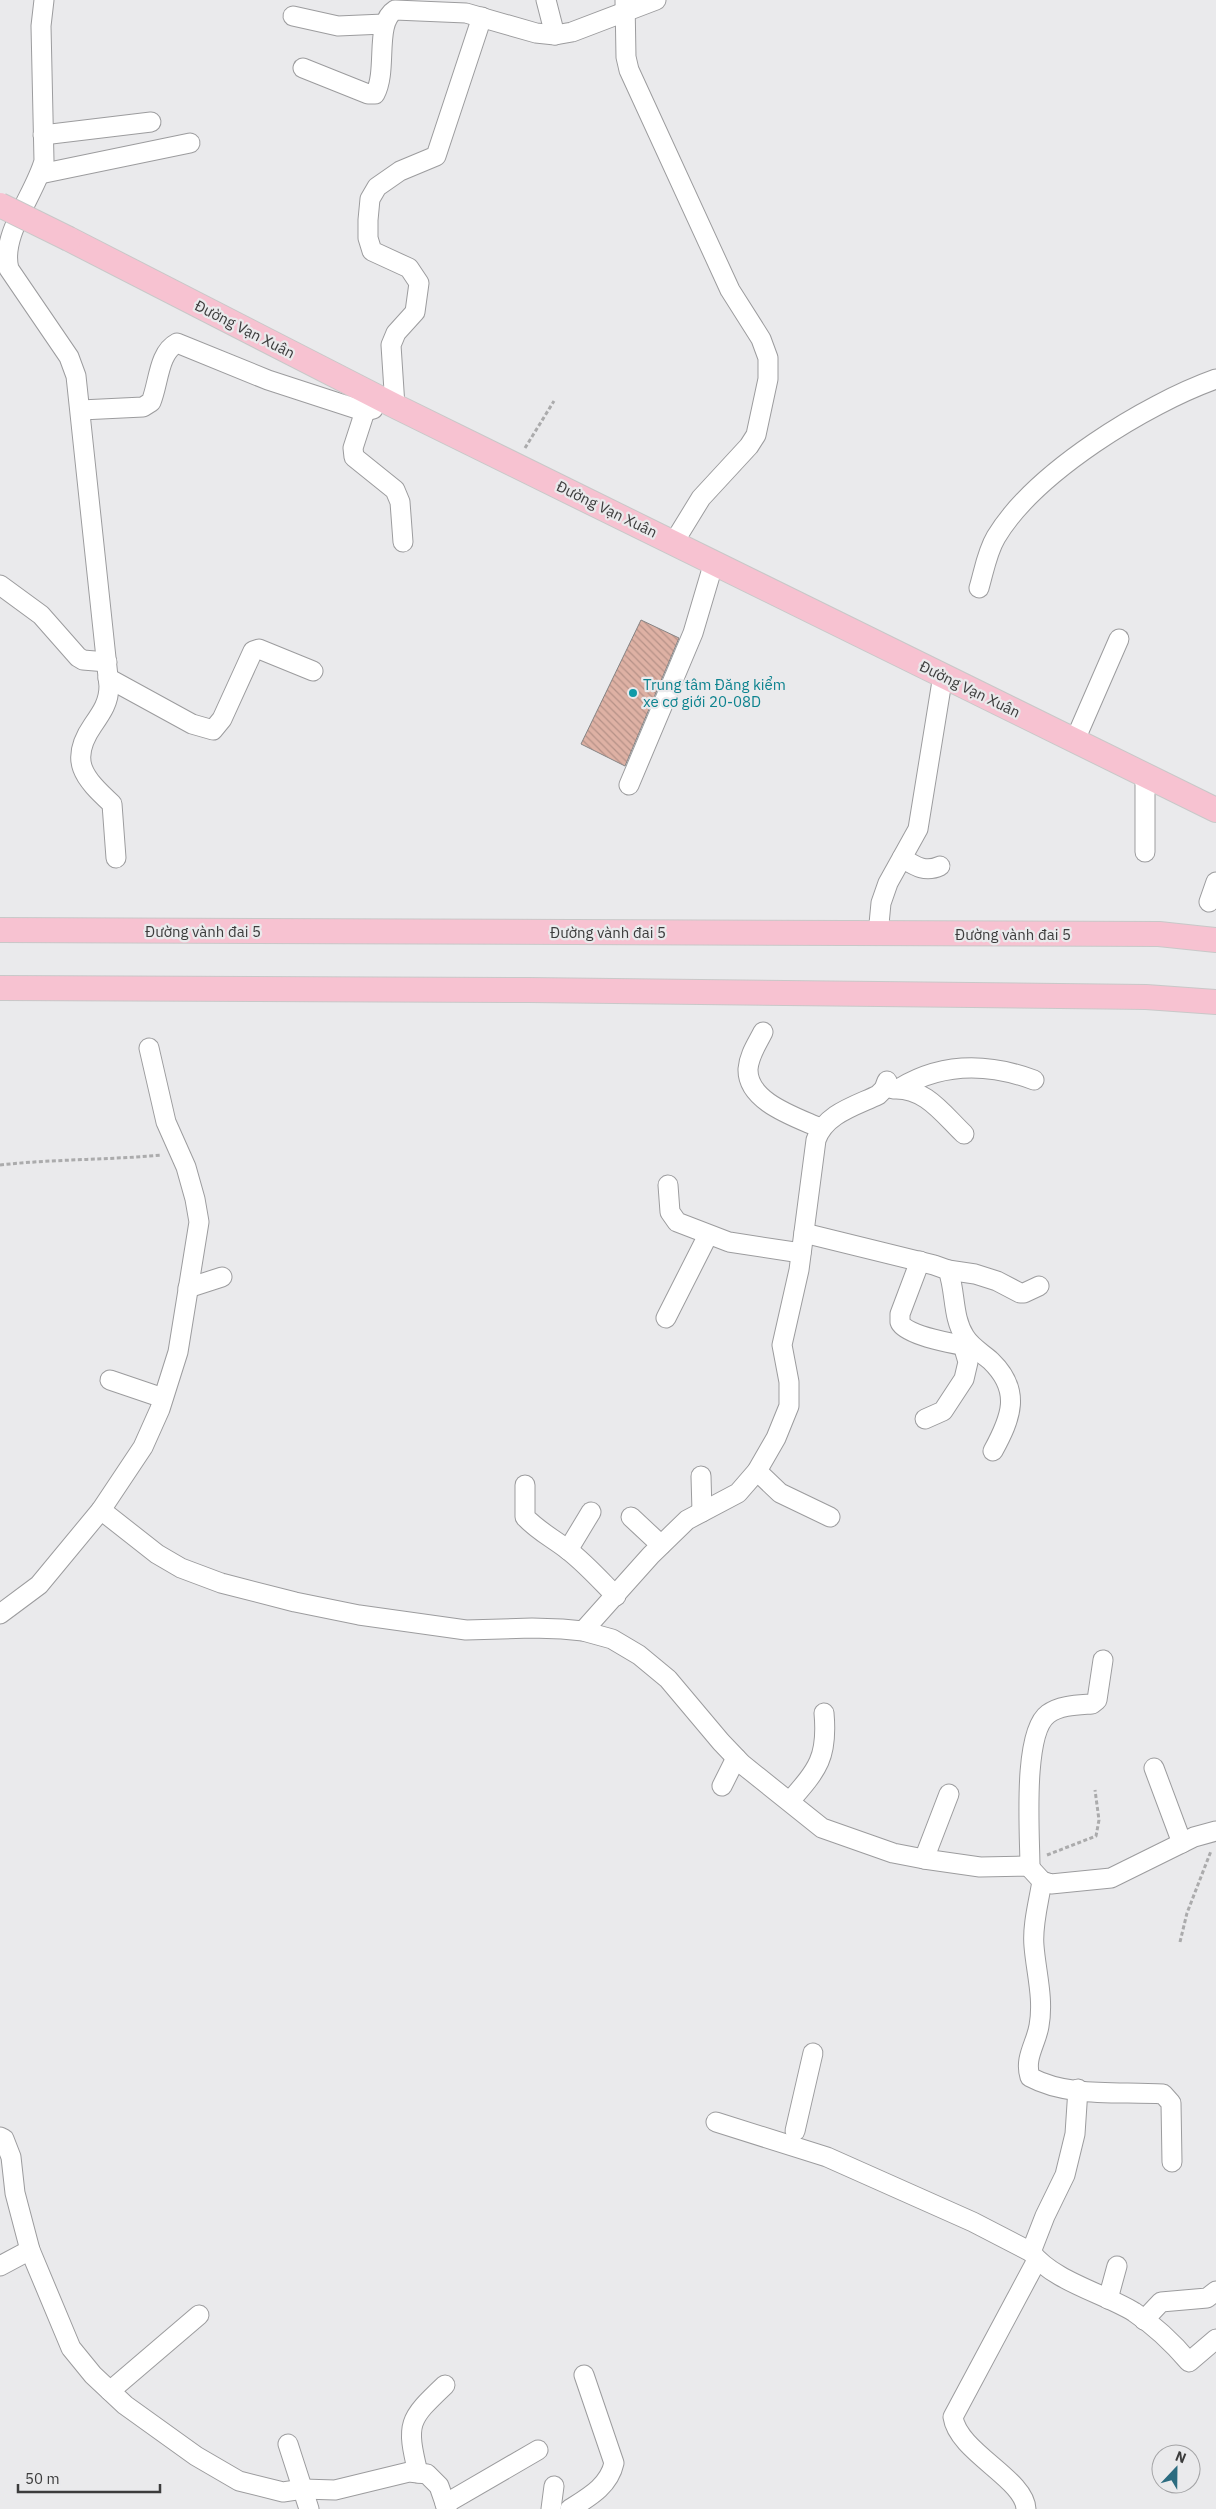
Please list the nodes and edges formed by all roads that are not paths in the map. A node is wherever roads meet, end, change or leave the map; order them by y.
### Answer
1 (44, 0) edge
2 (546, 0) edge
3 (656, 0) edge
4 (449, 5) edge
5 (625, 6) edge
6 (292, 16) dead end
7 (482, 17) junction
8 (384, 24) junction
9 (555, 35) junction
10 (303, 68) dead end
11 (151, 122) dead end
12 (44, 136) junction
13 (190, 143) dead end
14 (40, 174) junction
15 (0, 205) edge
16 (1216, 379) edge
17 (378, 406) junction
18 (81, 410) junction
19 (403, 542) dead end
20 (674, 542) junction
21 (714, 562) junction
22 (0, 586) edge
23 (979, 588) dead end
24 (1119, 639) dead end
25 (108, 670) junction
26 (313, 671) dead end
27 (943, 675) junction
28 (1075, 740) junction
29 (1145, 775) junction
30 (629, 785) dead end
31 (1216, 810) edge
32 (1145, 852) dead end
33 (116, 858) dead end
34 (902, 858) junction
35 (940, 866) dead end
36 (1216, 882) edge
37 (1209, 902) dead end
38 (879, 924) dead end
39 (0, 930) edge
40 (1216, 940) edge
41 (0, 988) edge
42 (1216, 1002) edge
43 (763, 1032) dead end
44 (149, 1048) dead end
45 (1034, 1080) dead end
46 (890, 1086) junction
47 (820, 1128) junction
48 (964, 1134) dead end
49 (668, 1185) dead end
50 (804, 1232) junction
51 (708, 1235) junction
52 (801, 1253) junction
53 (920, 1261) junction
54 (948, 1270) junction
55 (222, 1278) dead end
56 (1039, 1286) dead end
57 (188, 1288) junction
58 (666, 1318) dead end
59 (968, 1346) junction
60 (110, 1380) dead end
61 (163, 1398) junction
62 (925, 1419) dead end
63 (993, 1451) dead end
64 (757, 1471) junction
65 (700, 1476) dead end
66 (525, 1485) dead end
67 (101, 1510) junction
68 (591, 1512) dead end
69 (702, 1512) junction
70 (632, 1517) dead end
71 (830, 1517) dead end
72 (661, 1545) junction
73 (568, 1550) junction
74 (616, 1596) junction
75 (0, 1614) edge
76 (583, 1631) junction
77 (1103, 1660) dead end
78 (824, 1713) dead end
79 (736, 1758) junction
80 (1154, 1768) dead end
81 (722, 1786) dead end
82 (948, 1794) dead end
83 (790, 1801) junction
84 (1214, 1840) edge
85 (1182, 1843) junction
86 (924, 1859) junction
87 (1034, 1870) junction
88 (812, 2053) dead end
89 (1078, 2089) junction
90 (716, 2122) dead end
91 (0, 2136) edge
92 (793, 2139) junction
93 (1172, 2162) dead end
94 (30, 2250) junction
95 (1034, 2256) junction
96 (0, 2266) edge
97 (1117, 2266) dead end
98 (1216, 2291) edge
99 (1108, 2299) junction
100 (199, 2315) dead end
101 (1144, 2320) junction
102 (1216, 2339) edge
103 (584, 2375) dead end
104 (445, 2385) dead end
105 (110, 2391) junction
106 (288, 2444) dead end
107 (538, 2450) dead end
108 (418, 2473) junction
109 (554, 2486) dead end
110 (303, 2489) junction
111 (446, 2506) edge
112 (309, 2509) edge
113 (552, 2509) edge
114 (570, 2509) edge
115 (1026, 2509) edge

1 - 12 street
2 - 9 street
3 - 5 street
4 - 7 street
4 - 8 street
5 - 9 street
5 - 20 street
6 - 8 street
7 - 9 street
7 - 17 street
8 - 10 street
11 - 12 street
12 - 14 street
13 - 14 street
14 - 18 street
15 - 17 main road, Đường Vạn Xuân, bridge
16 - 23 street
17 - 18 street
17 - 19 street
17 - 20 main road, Đường Vạn Xuân
18 - 25 street
20 - 21 main road, Đường Vạn Xuân
21 - 27 main road, Đường Vạn Xuân
21 - 30 street
22 - 25 street
24 - 28 street
25 - 26 street
25 - 33 street
27 - 28 main road, Đường Vạn Xuân
27 - 34 street
28 - 29 main road, Đường Vạn Xuân
29 - 31 main road, Đường Vạn Xuân
29 - 32 street
34 - 35 street
34 - 38 street
36 - 37 street
39 - 40 main road, Đường vành đai 5
41 - 42 main road
43 - 47 street
44 - 57 street
45 - 46 street
46 - 47 street
46 - 48 street
47 - 50 street
49 - 51 street
50 - 52 street
50 - 53 street
51 - 52 street
51 - 58 street
52 - 64 street
53 - 54 street
53 - 59 street
54 - 56 street
54 - 59 street
55 - 57 street
57 - 61 street
59 - 62 street
59 - 63 street
60 - 61 street
61 - 67 street
64 - 69 street
64 - 71 street
65 - 69 street
66 - 73 street
67 - 75 street
67 - 76 street
68 - 73 street
69 - 72 street
70 - 72 street
72 - 74 street
73 - 74 street
74 - 76 street
76 - 79 street
77 - 87 street
78 - 83 street
79 - 81 street
79 - 83 street
80 - 85 street
82 - 86 street
83 - 86 street
84 - 85 street
85 - 87 street
86 - 87 street
87 - 89 street
88 - 92 street
89 - 93 street
89 - 95 street
90 - 92 street
91 - 94 street
92 - 95 street
94 - 96 street
94 - 105 street
95 - 99 street
95 - 115 street
97 - 99 street
98 - 101 street
99 - 101 street
100 - 105 street
101 - 102 street
103 - 114 street
104 - 108 street
105 - 110 street
106 - 110 street
107 - 111 street
108 - 110 street
108 - 111 street
109 - 113 street
110 - 112 street

